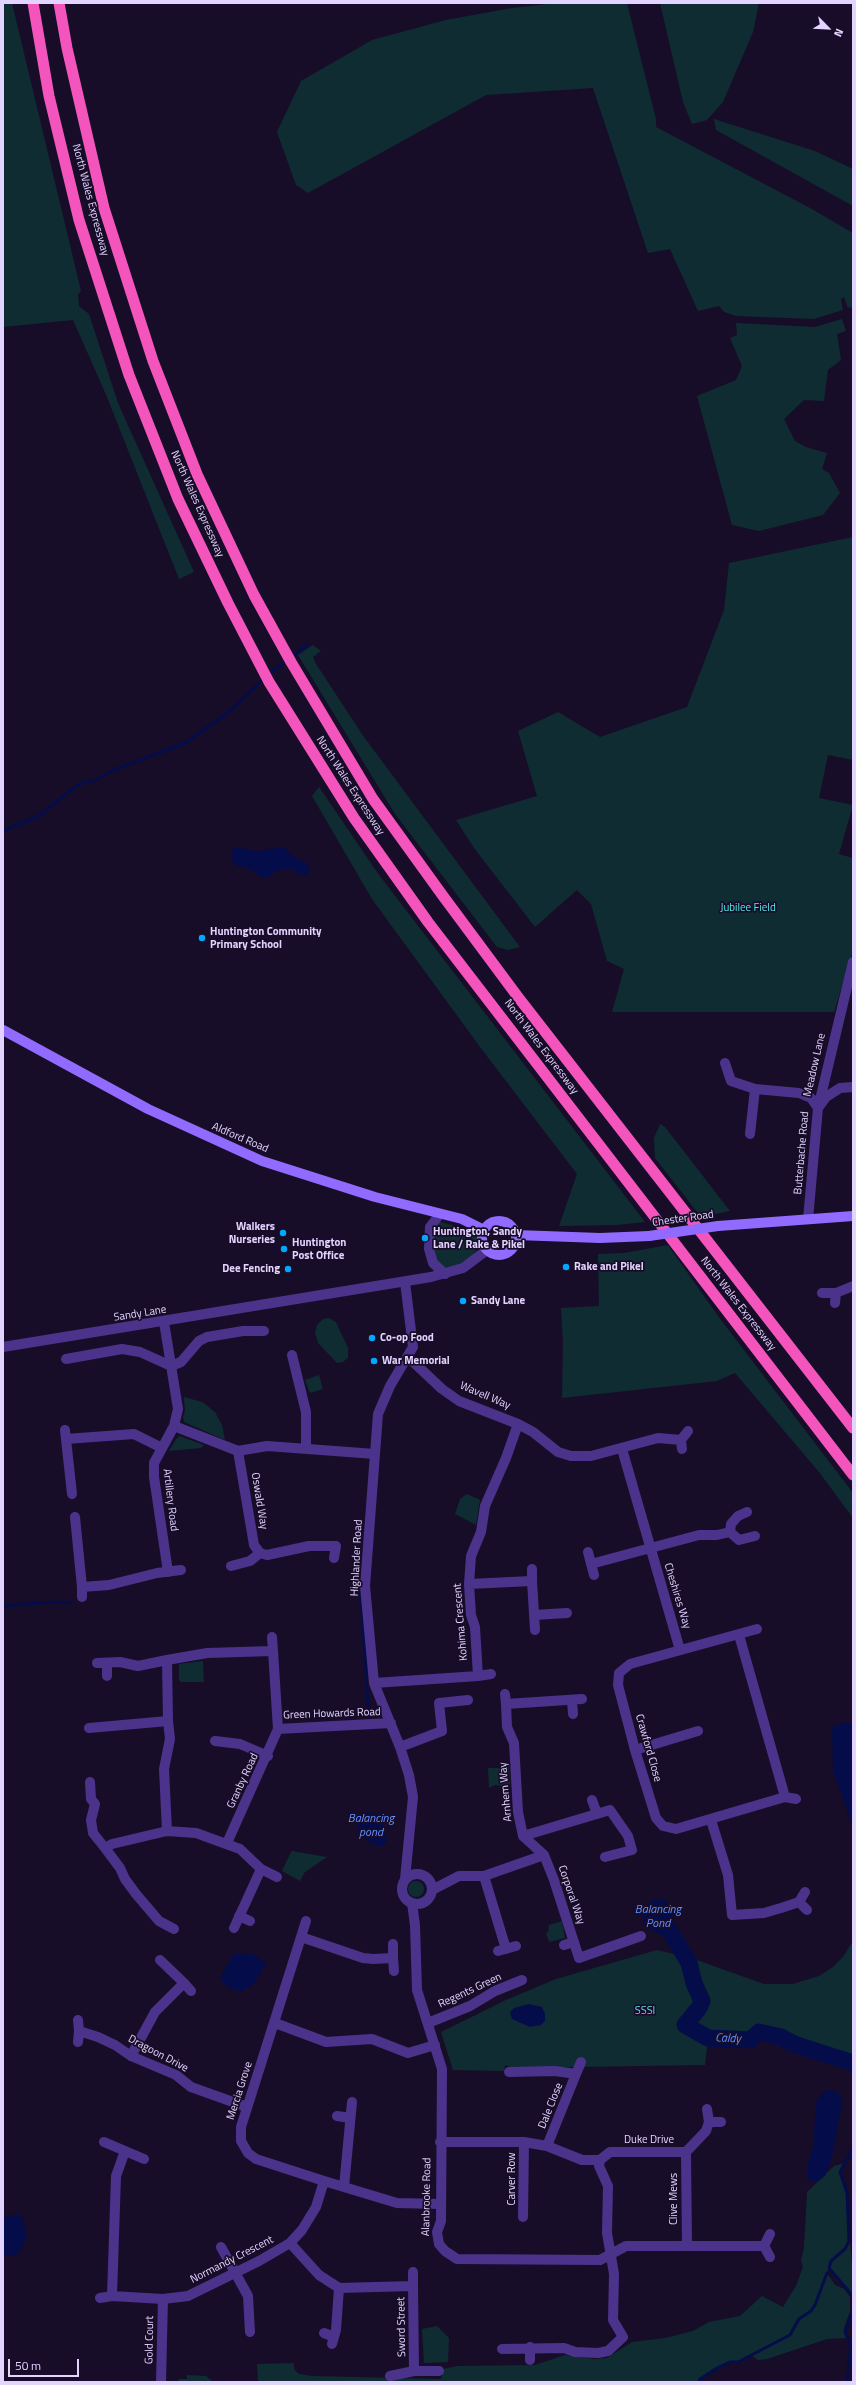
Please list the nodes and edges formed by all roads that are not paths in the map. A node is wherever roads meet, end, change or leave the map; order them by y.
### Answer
1 (33, 3) edge
2 (59, 3) edge
3 (853, 962) edge
4 (3, 1030) edge
5 (725, 1063) dead end
6 (853, 1087) edge
7 (755, 1090) junction
8 (818, 1108) junction
9 (750, 1134) dead end
10 (440, 1214) junction
11 (853, 1216) edge
12 (808, 1219) junction
13 (484, 1230) junction
14 (516, 1235) junction
15 (487, 1250) junction
16 (445, 1274) junction
17 (405, 1282) junction
18 (853, 1286) edge
19 (822, 1292) dead end
20 (164, 1322) junction
21 (264, 1331) dead end
22 (3, 1347) edge
23 (292, 1354) dead end
24 (408, 1357) junction
25 (66, 1359) dead end
26 (171, 1366) junction
27 (518, 1424) junction
28 (174, 1426) junction
29 (853, 1428) edge
30 (688, 1431) dead end
31 (162, 1448) junction
32 (306, 1448) junction
33 (622, 1449) junction
34 (238, 1451) junction
35 (375, 1454) junction
36 (853, 1475) edge
37 (72, 1494) dead end
38 (747, 1512) dead end
39 (75, 1517) dead end
40 (730, 1532) junction
41 (755, 1536) dead end
42 (649, 1548) junction
43 (588, 1552) dead end
44 (260, 1553) junction
45 (334, 1558) dead end
46 (591, 1564) junction
47 (231, 1566) dead end
48 (532, 1569) dead end
49 (181, 1570) dead end
50 (168, 1572) junction
51 (594, 1575) dead end
52 (532, 1581) junction
53 (469, 1584) junction
54 (567, 1613) dead end
55 (534, 1615) junction
56 (758, 1629) dead end
57 (535, 1630) dead end
58 (739, 1635) junction
59 (272, 1637) dead end
60 (680, 1650) junction
61 (273, 1651) junction
62 (167, 1660) junction
63 (491, 1674) dead end
64 (107, 1676) dead end
65 (478, 1676) junction
66 (374, 1683) junction
67 (468, 1700) dead end
68 (573, 1714) dead end
69 (168, 1721) junction
70 (391, 1723) junction
71 (89, 1728) dead end
72 (278, 1729) junction
73 (698, 1731) dead end
74 (214, 1741) dead end
75 (400, 1747) junction
76 (635, 1750) junction
77 (268, 1756) junction
78 (90, 1782) dead end
79 (785, 1797) junction
80 (796, 1799) dead end
81 (592, 1800) dead end
82 (597, 1814) junction
83 (711, 1820) junction
84 (167, 1831) junction
85 (524, 1836) junction
86 (227, 1843) junction
87 (105, 1848) junction
88 (544, 1855) junction
89 (605, 1857) dead end
90 (261, 1869) junction
91 (484, 1876) junction
92 (277, 1877) dead end
93 (409, 1877) junction
94 (434, 1887) junction
95 (805, 1892) dead end
96 (799, 1902) junction
97 (416, 1903) junction
98 (808, 1910) dead end
99 (239, 1916) junction
100 (250, 1921) dead end
101 (306, 1921) dead end
102 (234, 1928) dead end
103 (174, 1929) dead end
104 (641, 1936) dead end
105 (301, 1937) junction
106 (393, 1944) dead end
107 (516, 1946) dead end
108 (393, 1958) junction
109 (160, 1960) dead end
110 (394, 1971) dead end
111 (522, 1980) dead end
112 (78, 2020) dead end
113 (275, 2023) junction
114 (428, 2023) junction
115 (79, 2031) junction
116 (78, 2042) dead end
117 (435, 2046) junction
118 (131, 2056) junction
119 (581, 2062) dead end
120 (509, 2072) dead end
121 (576, 2074) junction
122 (352, 2102) dead end
123 (247, 2107) junction
124 (708, 2109) dead end
125 (337, 2116) dead end
126 (350, 2118) junction
127 (709, 2122) junction
128 (721, 2122) dead end
129 (104, 2142) dead end
130 (440, 2142) junction
131 (524, 2142) junction
132 (548, 2146) junction
133 (125, 2151) junction
134 (686, 2152) junction
135 (144, 2159) dead end
136 (600, 2160) junction
137 (324, 2181) junction
138 (344, 2187) junction
139 (440, 2204) junction
140 (523, 2217) dead end
141 (770, 2234) dead end
142 (290, 2243) junction
143 (686, 2246) junction
144 (764, 2246) junction
145 (221, 2247) dead end
146 (612, 2252) junction
147 (770, 2257) dead end
148 (413, 2272) dead end
149 (235, 2273) junction
150 (413, 2286) junction
151 (339, 2288) junction
152 (112, 2296) junction
153 (100, 2298) dead end
154 (163, 2299) junction
155 (250, 2332) dead end
156 (324, 2333) dead end
157 (530, 2347) junction
158 (502, 2349) dead end
159 (530, 2360) dead end
160 (414, 2371) junction
161 (439, 2371) dead end
162 (390, 2376) dead end
163 (161, 2382) edge

1 - 36 highway, North Wales Expressway
2 - 29 highway, North Wales Expressway
3 - 8 street, Meadow Lane
4 - 10 main road, Aldford Road
5 - 7 street, Meadow Lane
6 - 8 street, Butterbache Road
7 - 8 street, Meadow Lane
7 - 9 street
8 - 12 street, Butterbache Road
10 - 13 main road, Aldford Road
10 - 16 street
11 - 12 main road, Chester Road
12 - 14 main road, Chester Road, bridge
13 - 14 main road
13 - 15 main road
14 - 15 main road
15 - 16 street, Sandy Lane
16 - 17 street, Sandy Lane
17 - 20 street, Sandy Lane
17 - 24 street, Highlander Road
18 - 19 street
20 - 22 street, Sandy Lane
20 - 26 street, Artillery Road
21 - 26 street
23 - 32 street
24 - 27 street, Wavell Way
24 - 35 street, Highlander Road
25 - 26 street
26 - 28 street, Artillery Road
27 - 33 street
27 - 53 street, Kohima Crescent
28 - 31 street, Artillery Road
28 - 34 street
30 - 33 street
31 - 37 street
31 - 50 street, Artillery Road
32 - 34 street
32 - 35 street
33 - 42 street, Cheshires Way
34 - 44 street, Oswald Way
35 - 66 street, Highlander Road
38 - 40 street
39 - 50 street
40 - 41 street
40 - 42 street
42 - 46 street
42 - 60 street, Cheshires Way
43 - 46 street
44 - 45 street
44 - 47 street
46 - 51 street
48 - 52 street
49 - 50 street
52 - 53 street
52 - 55 street
53 - 65 street, Kohima Crescent
54 - 55 street
55 - 57 street
56 - 58 street, Crawford Close
58 - 60 street, Crawford Close
58 - 79 street
59 - 61 street, Green Howards Road
60 - 76 street, Crawford Close
61 - 62 street
61 - 72 street, Green Howards Road
62 - 64 street
62 - 69 street
63 - 65 street
65 - 66 street, Kohima Crescent
66 - 70 street, Highlander Road
67 - 75 street
68 - 85 street, Arnhem Way
69 - 71 street
69 - 84 street
70 - 72 street, Green Howards Road
70 - 75 street, Highlander Road
72 - 77 street, Granby Road
73 - 76 street
74 - 77 street
75 - 93 street, Highlander Road
76 - 83 street, Crawford Close
77 - 86 street, Granby Road
78 - 87 street
79 - 80 street, Crawford Close
79 - 83 street, Crawford Close
81 - 82 street
82 - 85 street
82 - 89 street
83 - 96 street
84 - 86 street
84 - 87 street
85 - 88 street
86 - 90 street
87 - 103 street
88 - 91 street
88 - 104 street, Corporal Way
90 - 92 street
90 - 99 street
91 - 94 street
91 - 107 street
93 - 94 street
93 - 97 street
94 - 97 street
95 - 96 street
96 - 98 street
97 - 114 street, Alanbrooke Road
99 - 100 street
99 - 102 street
101 - 105 street, Mercia Grove
105 - 108 street
105 - 113 street, Mercia Grove
106 - 108 street
108 - 110 street
109 - 118 street
111 - 114 street, Regents Green
112 - 115 street
113 - 117 street
113 - 123 street, Mercia Grove
114 - 117 street, Alanbrooke Road
115 - 116 street
115 - 118 street, Dragoon Drive
117 - 130 street, Alanbrooke Road
118 - 123 street, Dragoon Drive
119 - 121 street, Dale Close
120 - 121 street, Dale Close
121 - 132 street, Dale Close
122 - 126 street
123 - 137 street, Mercia Grove
124 - 127 street
125 - 126 street
126 - 138 street
127 - 128 street
127 - 134 street, Duke Drive
129 - 133 street
130 - 131 street
130 - 139 street, Alanbrooke Road
131 - 132 street
131 - 140 street, Carver Row
132 - 136 street
133 - 135 street
133 - 152 street
134 - 136 street, Duke Drive
134 - 143 street, Clive Mews
136 - 146 street
137 - 138 street, Mercia Grove
137 - 142 street, Normandy Crescent
138 - 139 street, Mercia Grove
139 - 146 street, Alanbrooke Road
141 - 144 street
142 - 149 street, Normandy Crescent
142 - 151 street
143 - 144 street, Alanbrooke Road
143 - 146 street, Alanbrooke Road
144 - 147 street
145 - 149 street
146 - 157 street
148 - 150 street
149 - 154 street, Normandy Crescent
149 - 155 street
150 - 151 street, Sword Street
150 - 160 street, Sword Street
151 - 156 street
152 - 153 street, Normandy Crescent
152 - 154 street, Normandy Crescent
154 - 163 street, Gold Court
157 - 158 street
157 - 159 street
160 - 161 street, Sword Street
160 - 162 street, Sword Street

